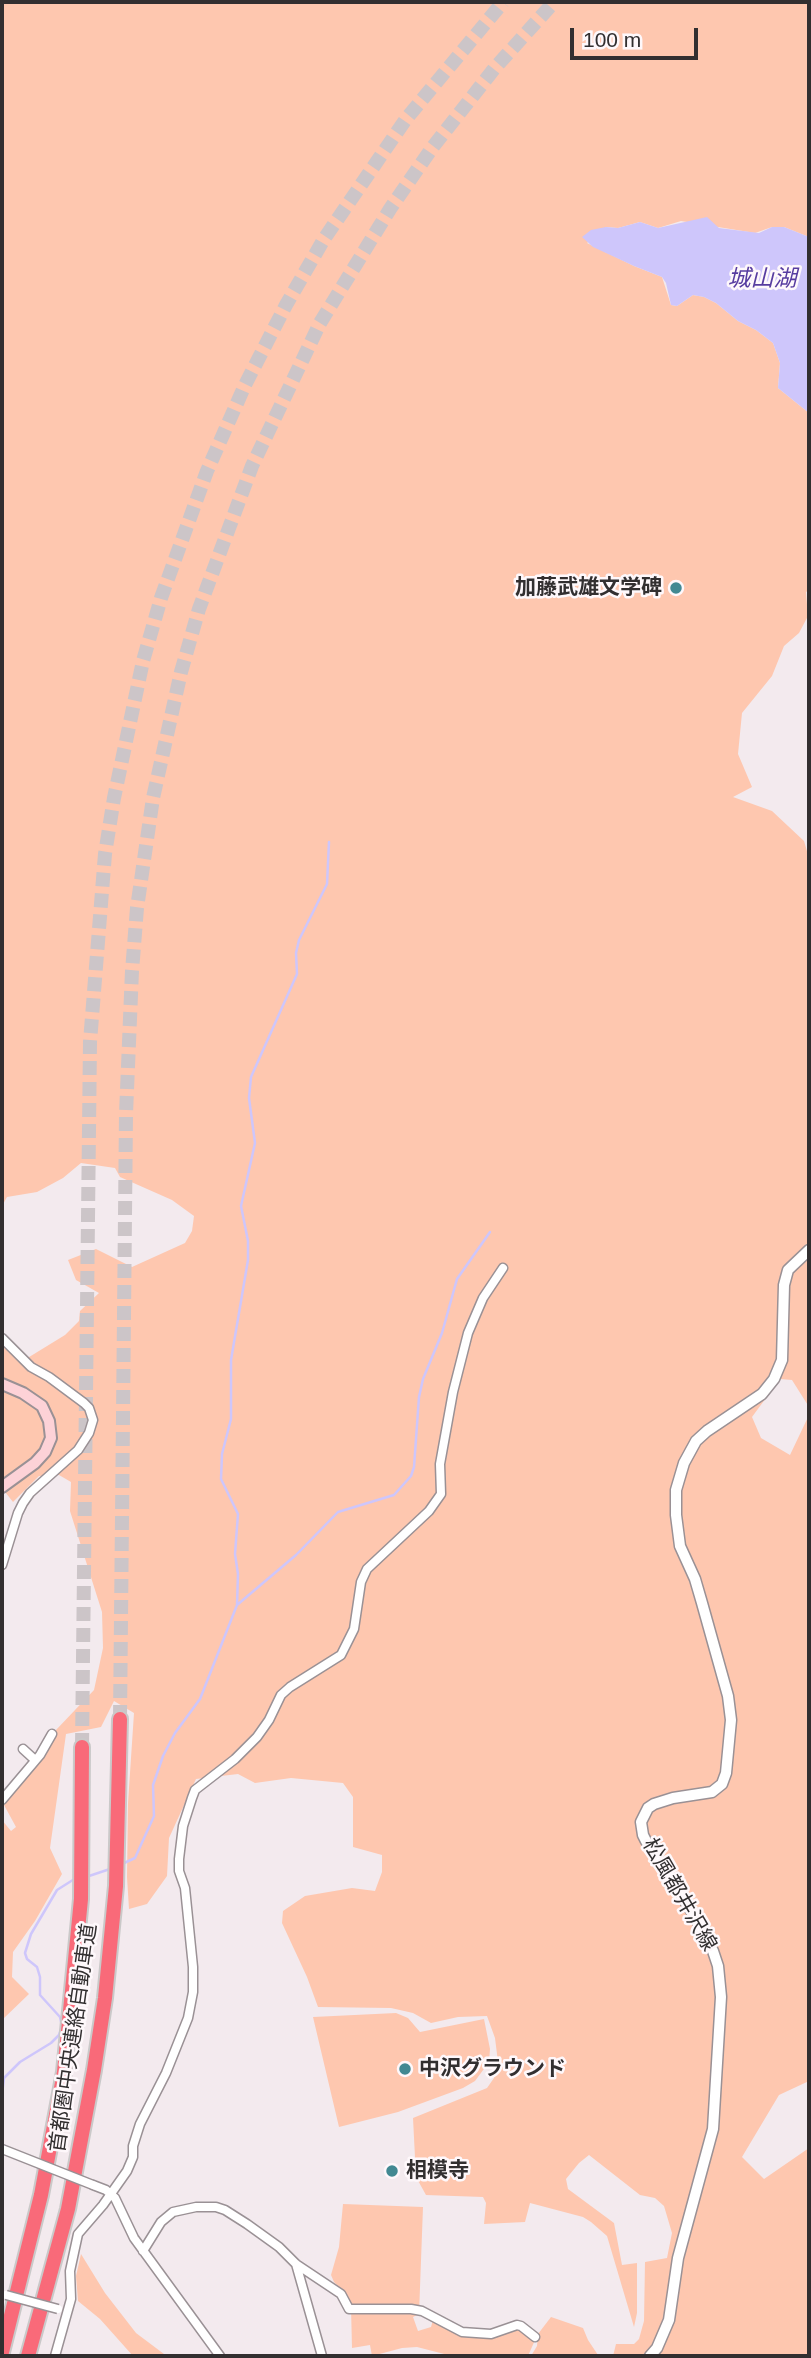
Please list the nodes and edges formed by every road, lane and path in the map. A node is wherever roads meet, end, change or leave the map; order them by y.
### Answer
1 (809, 1250) edge
2 (503, 1268) dead end
3 (2, 1338) edge
4 (2, 1384) edge
5 (2, 1487) edge
6 (2, 1565) edge
7 (120, 1719) tunnel mouth
8 (52, 1734) dead end
9 (82, 1747) tunnel mouth
10 (23, 1749) dead end
11 (35, 1760) junction
12 (2, 1800) edge
13 (2, 2149) edge
14 (111, 2193) junction
15 (143, 2251) junction
16 (296, 2264) junction
17 (4, 2295) edge
18 (63, 2311) junction
19 (535, 2337) dead end
20 (2, 2352) edge
21 (28, 2356) edge
22 (55, 2356) edge
23 (220, 2356) edge
24 (322, 2356) edge
25 (650, 2356) edge

1 - 25 street, 松風都井沢線
2 - 14 street
3 - 6 street
4 - 5 main road
7 - 21 highway, 首都圏中央連絡自動車道
8 - 11 street
9 - 20 highway, 首都圏中央連絡自動車道
10 - 11 street
11 - 12 street
13 - 14 street, bridge
14 - 15 street
14 - 18 street
15 - 16 street
15 - 23 street
16 - 19 street
16 - 24 street
17 - 18 street, bridge
18 - 22 street

